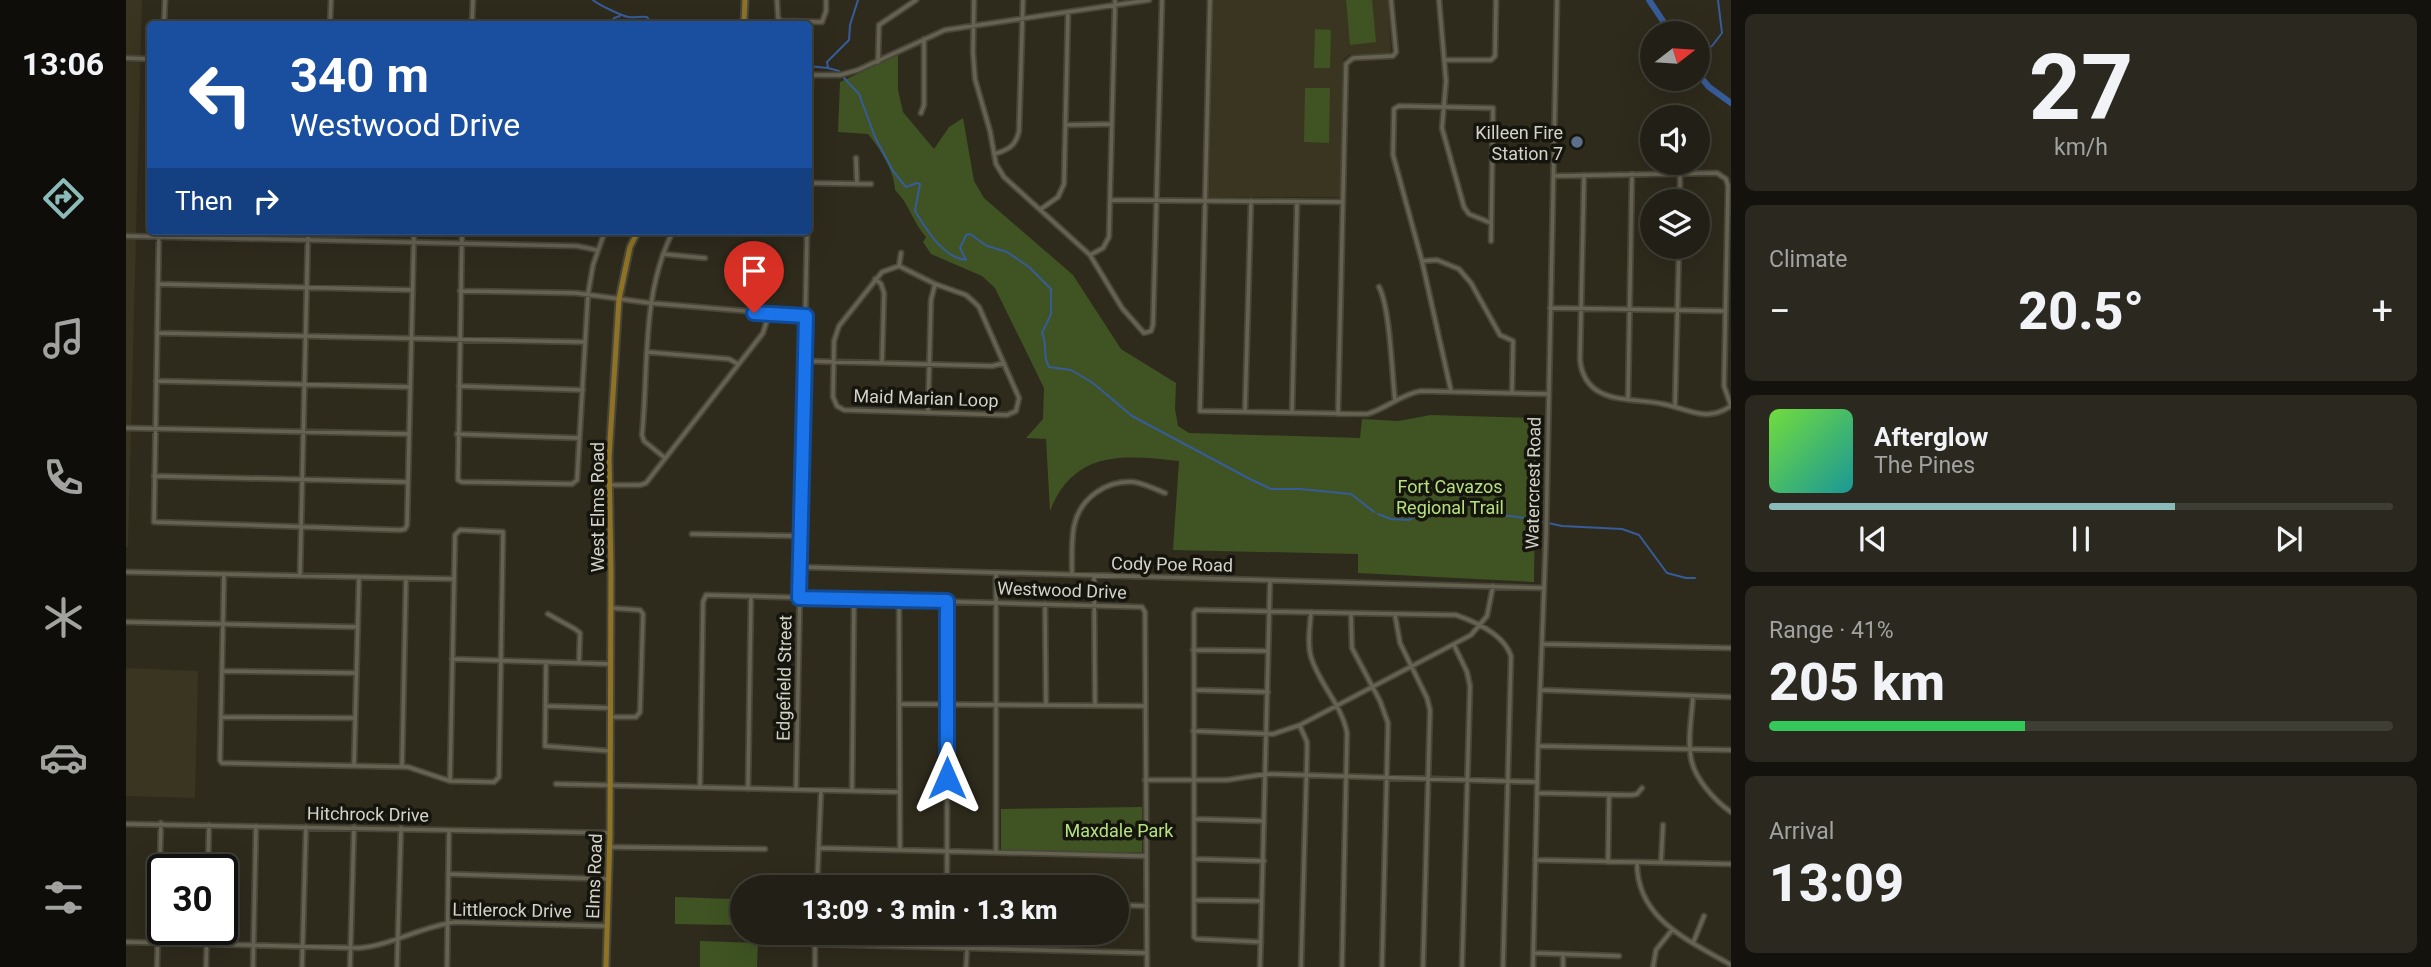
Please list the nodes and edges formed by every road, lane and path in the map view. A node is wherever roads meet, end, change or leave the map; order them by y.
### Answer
1 (165, 0) edge
2 (331, 0) edge
3 (473, 0) edge
4 (745, 0) edge
5 (777, 0) edge
6 (826, 0) edge
7 (916, 0) edge
8 (974, 0) edge
9 (1023, 0) edge
10 (1149, 0) edge
11 (1162, 0) edge
12 (1210, 0) edge
13 (1391, 0) edge
14 (1439, 0) edge
15 (1496, 0) edge
16 (1558, 0) edge
17 (1115, 2) edge
18 (1069, 12) junction
19 (1022, 18) junction
20 (164, 21) edge
21 (330, 21) edge
22 (472, 21) edge
23 (744, 21) edge
24 (780, 21) edge
25 (812, 22) edge
26 (973, 24) junction
27 (924, 38) junction
28 (126, 58) edge
29 (147, 59) edge
30 (1444, 60) junction
31 (878, 62) junction
32 (812, 76) edge
33 (1443, 107) junction
34 (920, 113) dead end
35 (1112, 124) junction
36 (1066, 125) junction
37 (994, 154) junction
38 (856, 158) dead end
39 (1710, 173) edge
40 (1632, 174) junction
41 (1640, 174) edge
42 (1584, 175) junction
43 (1554, 176) junction
44 (812, 183) edge
45 (857, 184) junction
46 (872, 184) dead end
47 (1110, 200) junction
48 (1156, 200) junction
49 (1205, 201) junction
50 (1251, 201) junction
51 (1297, 202) junction
52 (1343, 202) junction
53 (1041, 209) junction
54 (1491, 223) junction
55 (147, 235) edge
56 (159, 235) edge
57 (184, 235) edge
58 (308, 235) edge
59 (414, 235) edge
60 (462, 235) edge
61 (603, 235) edge
62 (636, 235) edge
63 (671, 235) edge
64 (807, 235) edge
65 (126, 236) edge
66 (308, 240) junction
67 (1491, 241) dead end
68 (414, 243) junction
69 (462, 243) junction
70 (597, 250) junction
71 (901, 253) dead end
72 (663, 254) junction
73 (1090, 255) junction
74 (705, 258) dead end
75 (1679, 259) edge
76 (1422, 261) junction
77 (899, 266) junction
78 (876, 279) junction
79 (158, 284) junction
80 (934, 284) junction
81 (1379, 286) dead end
82 (307, 288) junction
83 (413, 290) junction
84 (460, 291) junction
85 (588, 294) junction
86 (619, 299) junction
87 (650, 303) junction
88 (1550, 308) junction
89 (1582, 309) junction
90 (1630, 309) junction
91 (1678, 310) junction
92 (1725, 312) junction
93 (769, 314) junction
94 (806, 316) junction
95 (157, 333) junction
96 (306, 336) junction
97 (411, 338) junction
98 (460, 339) junction
99 (585, 342) junction
100 (1731, 345) edge
101 (1725, 347) junction
102 (647, 352) junction
103 (804, 360) junction
104 (834, 361) junction
105 (882, 363) junction
106 (1004, 363) junction
107 (738, 364) junction
108 (930, 364) junction
109 (156, 381) junction
110 (304, 384) junction
111 (459, 386) junction
112 (410, 387) junction
113 (583, 390) junction
114 (1451, 391) junction
115 (1512, 393) junction
116 (1549, 394) junction
117 (1628, 400) junction
118 (1395, 401) junction
119 (1731, 406) edge
120 (1675, 407) junction
121 (1245, 411) junction
122 (928, 412) junction
123 (1292, 413) junction
124 (1338, 414) junction
125 (126, 428) edge
126 (155, 428) junction
127 (303, 432) junction
128 (409, 434) junction
129 (457, 434) junction
130 (579, 438) junction
131 (665, 458) junction
132 (154, 476) junction
133 (302, 480) junction
134 (408, 482) junction
135 (608, 485) junction
136 (1165, 493) dead end
137 (301, 527) junction
138 (692, 534) dead end
139 (800, 536) junction
140 (799, 567) junction
141 (126, 572) edge
142 (996, 573) junction
143 (224, 574) junction
144 (300, 575) junction
145 (1072, 575) junction
146 (1094, 576) junction
147 (359, 577) junction
148 (406, 578) junction
149 (454, 579) junction
150 (1270, 581) junction
151 (1493, 586) junction
152 (1545, 588) junction
153 (751, 597) junction
154 (799, 598) junction
155 (854, 598) junction
156 (899, 600) junction
157 (947, 601) junction
158 (997, 602) junction
159 (1045, 604) junction
160 (1095, 605) junction
161 (611, 608) junction
162 (1268, 611) junction
163 (1311, 612) junction
164 (1350, 613) junction
165 (548, 614) dead end
166 (1395, 615) junction
167 (126, 621) edge
168 (223, 623) junction
169 (357, 626) junction
170 (1480, 626) junction
171 (1543, 644) junction
172 (1454, 645) junction
173 (1731, 648) edge
174 (1194, 650) junction
175 (1267, 651) junction
176 (452, 659) junction
177 (501, 661) junction
178 (546, 662) junction
179 (579, 663) junction
180 (610, 664) junction
181 (1411, 667) junction
182 (222, 671) junction
183 (356, 673) junction
184 (1373, 688) junction
185 (1194, 690) junction
186 (1541, 690) junction
187 (1268, 692) junction
188 (1693, 696) junction
189 (1731, 697) edge
190 (900, 704) junction
191 (947, 704) junction
192 (996, 705) junction
193 (1046, 705) junction
194 (1095, 705) junction
195 (545, 706) junction
196 (1144, 706) junction
197 (1337, 706) junction
198 (610, 708) junction
199 (221, 717) junction
200 (610, 717) junction
201 (355, 719) junction
202 (1300, 725) junction
203 (1193, 731) junction
204 (1266, 734) junction
205 (1538, 746) junction
206 (1690, 750) junction
207 (1731, 750) edge
208 (610, 751) junction
209 (354, 766) junction
210 (402, 767) junction
211 (1265, 774) junction
212 (1307, 776) junction
213 (1346, 778) junction
214 (1388, 778) junction
215 (1194, 779) junction
216 (1428, 779) junction
217 (1145, 780) junction
218 (1468, 780) junction
219 (450, 781) junction
220 (1509, 782) junction
221 (1537, 782) junction
222 (556, 784) dead end
223 (610, 785) junction
224 (699, 787) junction
225 (1642, 788) dead end
226 (748, 789) junction
227 (796, 790) junction
228 (821, 791) junction
229 (852, 791) junction
230 (900, 792) junction
231 (1537, 793) junction
232 (1609, 795) junction
233 (1731, 813) edge
234 (1194, 819) junction
235 (1264, 821) junction
236 (126, 824) edge
237 (161, 824) junction
238 (209, 825) junction
239 (256, 825) junction
240 (1663, 825) dead end
241 (306, 827) junction
242 (354, 827) junction
243 (401, 828) junction
244 (449, 831) junction
245 (610, 833) junction
246 (609, 847) junction
247 (819, 848) junction
248 (765, 849) dead end
249 (900, 850) junction
250 (948, 851) junction
251 (996, 852) junction
252 (160, 854) edge
253 (208, 854) edge
254 (1146, 856) junction
255 (1195, 859) junction
256 (1535, 860) junction
257 (1264, 861) junction
258 (1608, 862) junction
259 (1661, 862) junction
260 (1637, 863) junction
261 (1731, 864) edge
262 (448, 874) junction
263 (818, 875) edge
264 (947, 875) edge
265 (608, 879) junction
266 (1194, 900) junction
267 (1262, 901) junction
268 (1129, 905) edge
269 (1147, 906) junction
270 (1704, 915) dead end
271 (447, 923) junction
272 (607, 926) junction
273 (1672, 929) junction
274 (398, 939) junction
275 (126, 942) edge
276 (147, 942) edge
277 (1261, 942) junction
278 (1693, 943) junction
279 (158, 945) edge
280 (206, 945) edge
281 (238, 945) edge
282 (254, 945) junction
283 (815, 945) edge
284 (853, 945) edge
285 (967, 945) edge
286 (303, 946) junction
287 (351, 947) junction
288 (967, 948) junction
289 (1147, 953) junction
290 (1534, 953) junction
291 (1563, 954) junction
292 (1619, 956) dead end
293 (1731, 965) edge
294 (158, 967) edge
295 (206, 967) edge
296 (253, 967) edge
297 (302, 967) edge
298 (350, 967) edge
299 (397, 967) edge
300 (447, 967) edge
301 (606, 967) edge
302 (815, 967) edge
303 (966, 967) edge
304 (1147, 967) edge
305 (1260, 967) edge
306 (1301, 967) edge
307 (1342, 967) edge
308 (1382, 967) edge
309 (1423, 967) edge
310 (1462, 967) edge
311 (1503, 967) edge
312 (1533, 967) edge
313 (1563, 967) edge
314 (1653, 967) edge

1 - 20 street
2 - 21 street
3 - 22 street
4 - 23 main road
5 - 24 street
6 - 25 street
7 - 31 street
8 - 26 street
9 - 19 street
10 - 17 street
11 - 48 street
12 - 49 street
13 - 52 street
14 - 30 street
15 - 30 street
16 - 43 street, Watercrest Road
17 - 18 street
17 - 35 street
18 - 19 street
18 - 36 street
19 - 26 street
19 - 37 street
26 - 27 street
26 - 37 street
27 - 31 street
27 - 34 street
28 - 29 street
30 - 33 street
31 - 32 street
33 - 54 street
33 - 54 street
33 - 76 street
35 - 36 street
35 - 47 street
36 - 53 street
37 - 53 street
38 - 45 street
39 - 92 street
40 - 41 street
40 - 42 street
40 - 90 street
42 - 43 street
42 - 89 street
43 - 88 street, Watercrest Road
44 - 45 street
45 - 46 street
47 - 48 street
47 - 73 street
48 - 49 street
48 - 73 street
49 - 50 street
49 - 121 street
50 - 51 street
50 - 121 street
51 - 52 street
51 - 123 street
52 - 124 street
53 - 73 street
54 - 67 street
55 - 65 street
56 - 79 street
57 - 66 street
58 - 66 street
59 - 68 street
60 - 69 street
61 - 70 street
62 - 86 main road, West Elms Road
63 - 72 street
64 - 94 street, Edgefield Street
66 - 68 street
66 - 82 street
68 - 69 street
68 - 83 street
69 - 70 street
69 - 84 street
70 - 85 street
71 - 77 street
72 - 74 street
72 - 87 street
75 - 91 street
76 - 114 street
76 - 115 street
77 - 78 street, Maid Marian Loop
77 - 80 street, Maid Marian Loop
78 - 104 street, Maid Marian Loop
78 - 105 street
79 - 82 street
79 - 95 street
80 - 106 street, Maid Marian Loop
80 - 108 street
81 - 118 street
82 - 83 street
82 - 96 street
83 - 97 street
84 - 85 street
84 - 98 street
85 - 86 street
85 - 99 street
86 - 87 street
86 - 135 main road, West Elms Road
87 - 93 street
87 - 102 street
88 - 89 street
88 - 116 street, Watercrest Road
89 - 90 street
89 - 117 street
90 - 91 street
90 - 117 street
91 - 92 street
91 - 120 street
92 - 101 street
93 - 94 street
93 - 107 street
94 - 103 street, Edgefield Street
95 - 96 street
95 - 109 street
96 - 97 street
96 - 110 street
97 - 98 street
97 - 112 street
98 - 99 street
98 - 111 street
99 - 113 street
100 - 101 street
101 - 119 street
102 - 107 street
102 - 131 street
103 - 104 street
103 - 139 street, Edgefield Street
104 - 105 street
104 - 122 street, Maid Marian Loop
105 - 108 street
106 - 108 street
106 - 122 street, Maid Marian Loop
107 - 131 street
108 - 122 street
109 - 110 street
109 - 126 street
110 - 112 street
110 - 127 street
111 - 113 street
111 - 129 street
112 - 128 street
113 - 130 street
114 - 115 street
114 - 118 street
115 - 116 street
116 - 152 street, Watercrest Road
117 - 120 street
118 - 124 street
119 - 120 street
121 - 123 street
123 - 124 street
125 - 126 street
126 - 127 street
126 - 132 street
127 - 128 street
127 - 133 street
128 - 134 street
129 - 130 street
129 - 130 street
131 - 135 street
132 - 133 street
132 - 137 street
133 - 134 street
133 - 137 street
134 - 137 street
135 - 161 main road, West Elms Road
136 - 145 street
137 - 144 street
138 - 139 street
139 - 140 street, Edgefield Street
140 - 142 street, Cody Poe Road
140 - 154 street, Edgefield Street
141 - 143 street
142 - 145 street, Cody Poe Road
142 - 158 street
143 - 144 street
143 - 168 street
144 - 147 street
145 - 146 street, Cody Poe Road
146 - 150 street, Cody Poe Road
146 - 160 street
147 - 148 street
147 - 169 street
148 - 149 street
148 - 210 street
149 - 176 street
149 - 177 street
150 - 151 street, Cody Poe Road
150 - 162 street
151 - 152 street, Cody Poe Road
151 - 170 street
152 - 171 street, Watercrest Road
153 - 154 street, Westwood Drive
153 - 224 street, Westwood Drive
153 - 226 street
154 - 155 street, Westwood Drive
154 - 227 street, Edgefield Street
155 - 156 street, Westwood Drive
155 - 229 street
156 - 157 street, Westwood Drive
156 - 190 street
157 - 158 street, Westwood Drive
157 - 191 street
158 - 159 street, Westwood Drive
158 - 192 street
159 - 160 street, Westwood Drive
159 - 193 street
160 - 194 street
160 - 196 street, Westwood Drive
161 - 180 main road, West Elms Road
161 - 200 street
162 - 163 street
162 - 174 street
162 - 175 street
163 - 164 street
163 - 197 street
164 - 166 street
164 - 184 street
165 - 179 street
166 - 170 street
166 - 181 street
167 - 168 street
168 - 169 street
168 - 182 street
169 - 183 street
170 - 172 street
170 - 220 street
171 - 173 street
171 - 186 street, Watercrest Road
172 - 181 street
172 - 218 street
174 - 175 street
174 - 185 street
175 - 187 street
176 - 177 street
176 - 219 street
177 - 178 street
177 - 219 street
178 - 179 street
178 - 195 street
179 - 180 street
180 - 198 main road, West Elms Road
181 - 184 street
181 - 216 street
182 - 183 street
182 - 199 street
183 - 201 street
184 - 197 street
184 - 214 street
185 - 187 street
185 - 203 street
186 - 188 street
186 - 205 street, Watercrest Road
187 - 204 street
188 - 189 street
188 - 206 street
190 - 191 street
190 - 230 street
191 - 192 street
191 - 250 street
192 - 193 street
192 - 251 street
193 - 194 street
194 - 196 street
195 - 198 street
195 - 208 street
196 - 217 street, Westwood Drive
197 - 202 street
197 - 213 street
198 - 200 main road, West Elms Road
199 - 201 street
199 - 209 street
200 - 208 main road, West Elms Road
201 - 209 street
202 - 204 street
202 - 212 street
203 - 204 street
203 - 215 street
204 - 211 street
205 - 206 street
205 - 221 street, Watercrest Road
206 - 207 street
206 - 233 street
208 - 223 main road, West Elms Road
209 - 210 street
210 - 219 street
211 - 212 street
211 - 215 street
211 - 235 street
212 - 213 street
212 - 306 street
213 - 214 street
213 - 307 street
214 - 216 street
214 - 308 street
215 - 217 street
215 - 234 street
216 - 218 street
216 - 309 street
217 - 254 street, Westwood Drive
218 - 220 street
218 - 310 street
220 - 221 street
220 - 311 street
221 - 231 street, Watercrest Road
222 - 223 street
223 - 224 street
223 - 245 main road, Elms Road
224 - 226 street
225 - 232 street
226 - 227 street
227 - 228 street
228 - 229 street
228 - 247 street
229 - 230 street
230 - 249 street
231 - 232 street
231 - 256 street, Watercrest Road
232 - 258 street
234 - 235 street
234 - 255 street
235 - 257 street
236 - 237 street, Hitchrock Drive
237 - 238 street, Hitchrock Drive
237 - 252 street
238 - 239 street, Hitchrock Drive
238 - 253 street
239 - 241 street, Hitchrock Drive
239 - 282 street
240 - 259 street
241 - 242 street, Hitchrock Drive
241 - 286 street
242 - 243 street, Hitchrock Drive
242 - 287 street
243 - 244 street, Hitchrock Drive
243 - 274 street
244 - 245 street, Hitchrock Drive
244 - 262 street
245 - 246 main road, Elms Road
246 - 248 street
246 - 265 main road, Elms Road
247 - 249 street
247 - 263 street
249 - 250 street
250 - 251 street
250 - 264 street
251 - 254 street
254 - 269 street, Westwood Drive
255 - 257 street
255 - 266 street
256 - 258 street
256 - 290 street, Watercrest Road
257 - 267 street
258 - 260 street
259 - 260 street
259 - 261 street
260 - 273 street
262 - 265 street
262 - 271 street
265 - 272 main road, Elms Road
266 - 267 street
266 - 277 street
267 - 277 street
268 - 269 street
269 - 289 street, Westwood Drive
270 - 278 street
271 - 272 street, Littlerock Drive
271 - 274 street, Littlerock Drive
271 - 300 street
272 - 301 main road, Elms Road
273 - 278 street
273 - 314 street
274 - 287 street, Littlerock Drive
274 - 299 street
275 - 276 street, Littlerock Drive
277 - 305 street
278 - 293 street
279 - 294 street
280 - 295 street
281 - 282 street, Littlerock Drive
282 - 286 street, Littlerock Drive
282 - 296 street
283 - 302 street
284 - 288 street
285 - 288 street
286 - 287 street, Littlerock Drive
286 - 297 street
287 - 298 street
288 - 289 street
288 - 303 street
289 - 304 street, Westwood Drive
290 - 291 street
290 - 312 street, Watercrest Road
291 - 292 street
291 - 313 street

